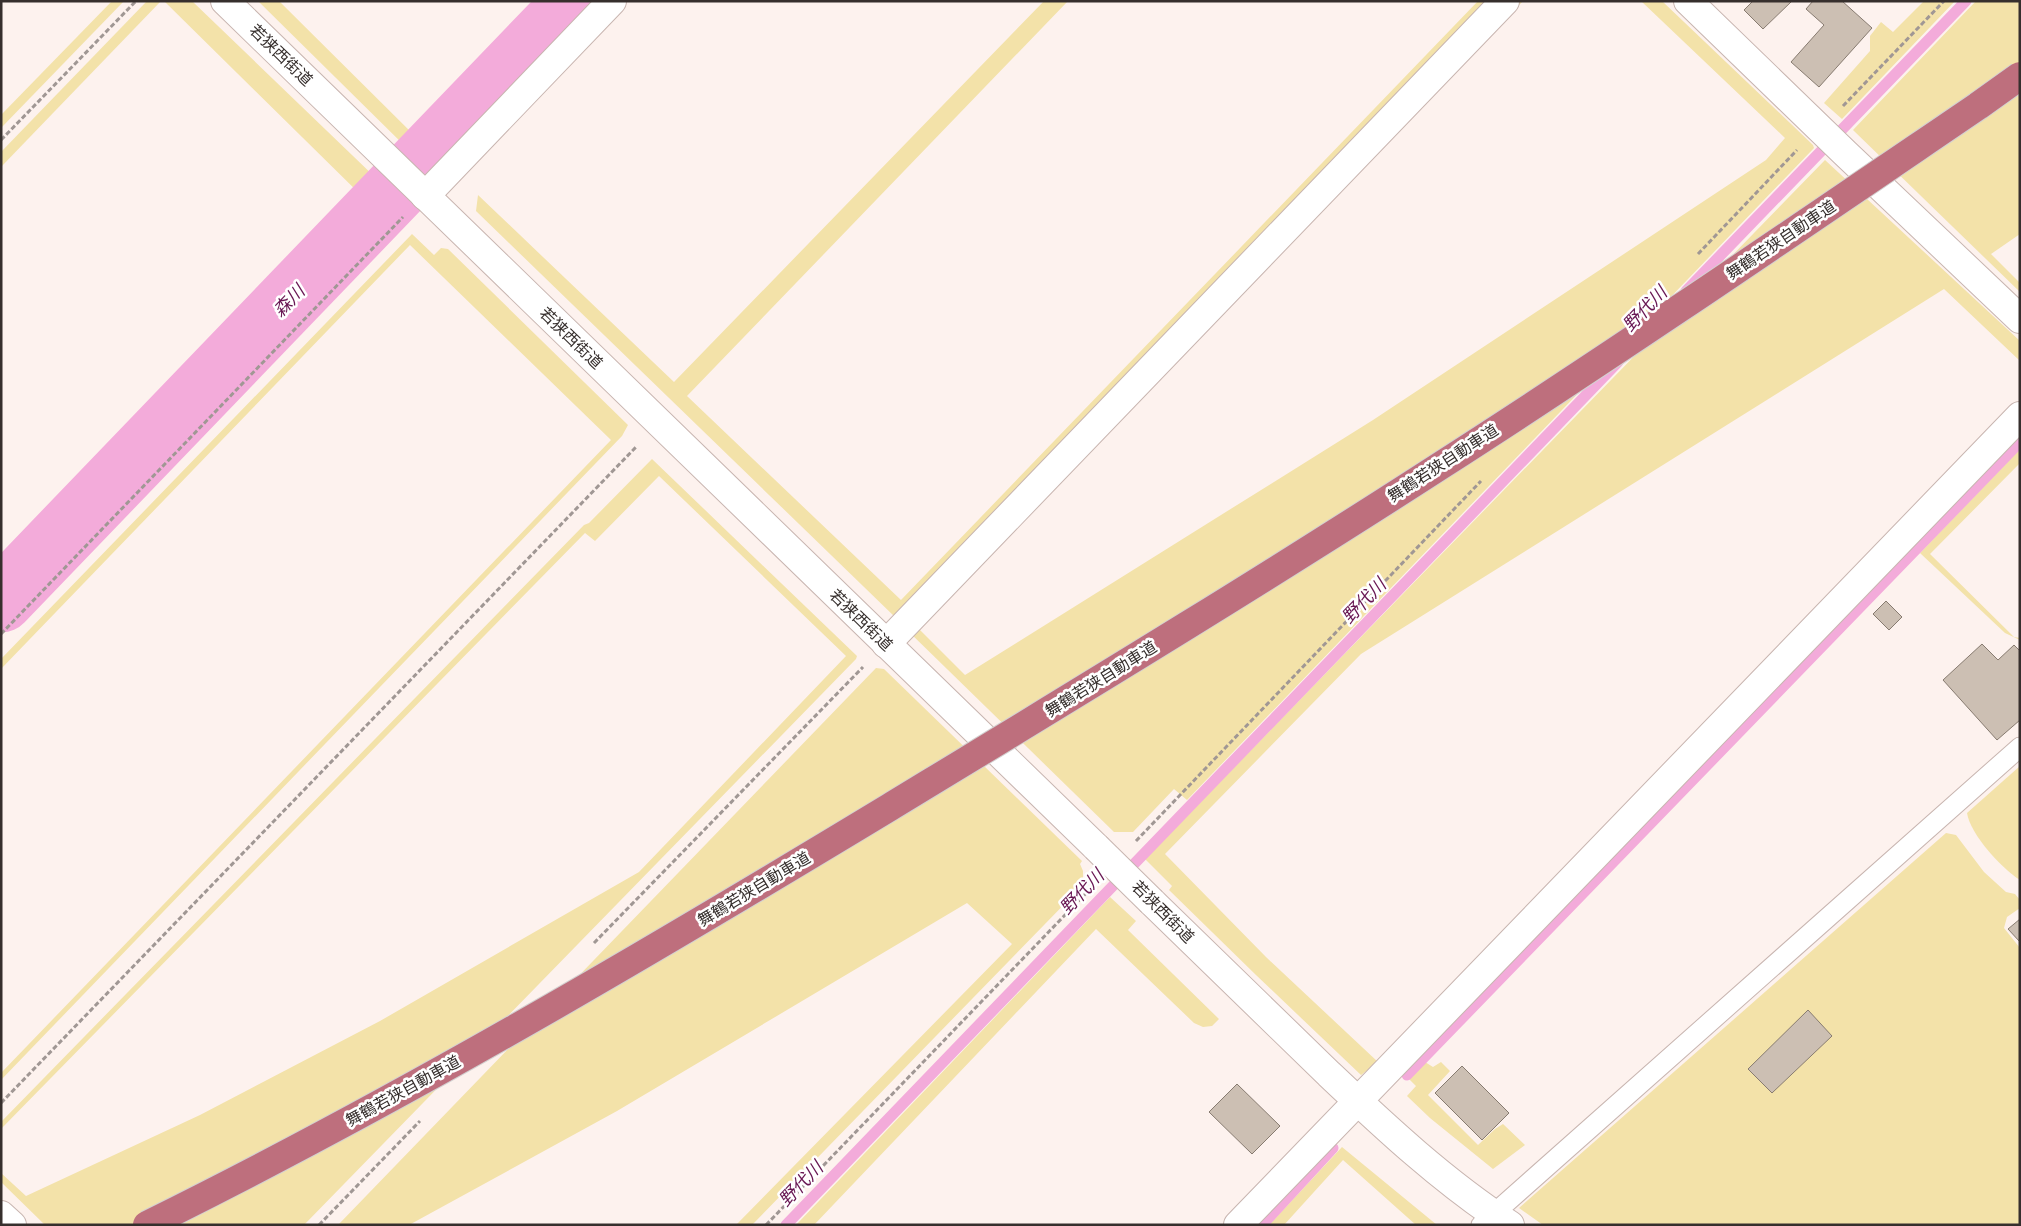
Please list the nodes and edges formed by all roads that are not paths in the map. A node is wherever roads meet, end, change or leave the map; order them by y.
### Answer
1 (225, 1) edge
2 (612, 1) edge
3 (1504, 1) edge
4 (1688, 1) edge
5 (2020, 76) edge
6 (420, 191) junction
7 (2020, 319) edge
8 (2020, 416) edge
9 (886, 644) junction
10 (2020, 747) edge
11 (1357, 1100) junction
12 (1, 1215) edge
13 (1494, 1221) edge
14 (12, 1225) edge
15 (147, 1225) edge
16 (1238, 1225) edge

1 - 6 street, 若狭西街道
2 - 6 street
3 - 9 street
4 - 7 street
5 - 15 highway, 舞鶴若狭自動車道, bridge
6 - 9 street, 若狭西街道
8 - 11 street
9 - 11 street, 若狭西街道, bridge
10 - 13 lane
11 - 13 street, 若狭西街道
11 - 16 street
12 - 14 street

